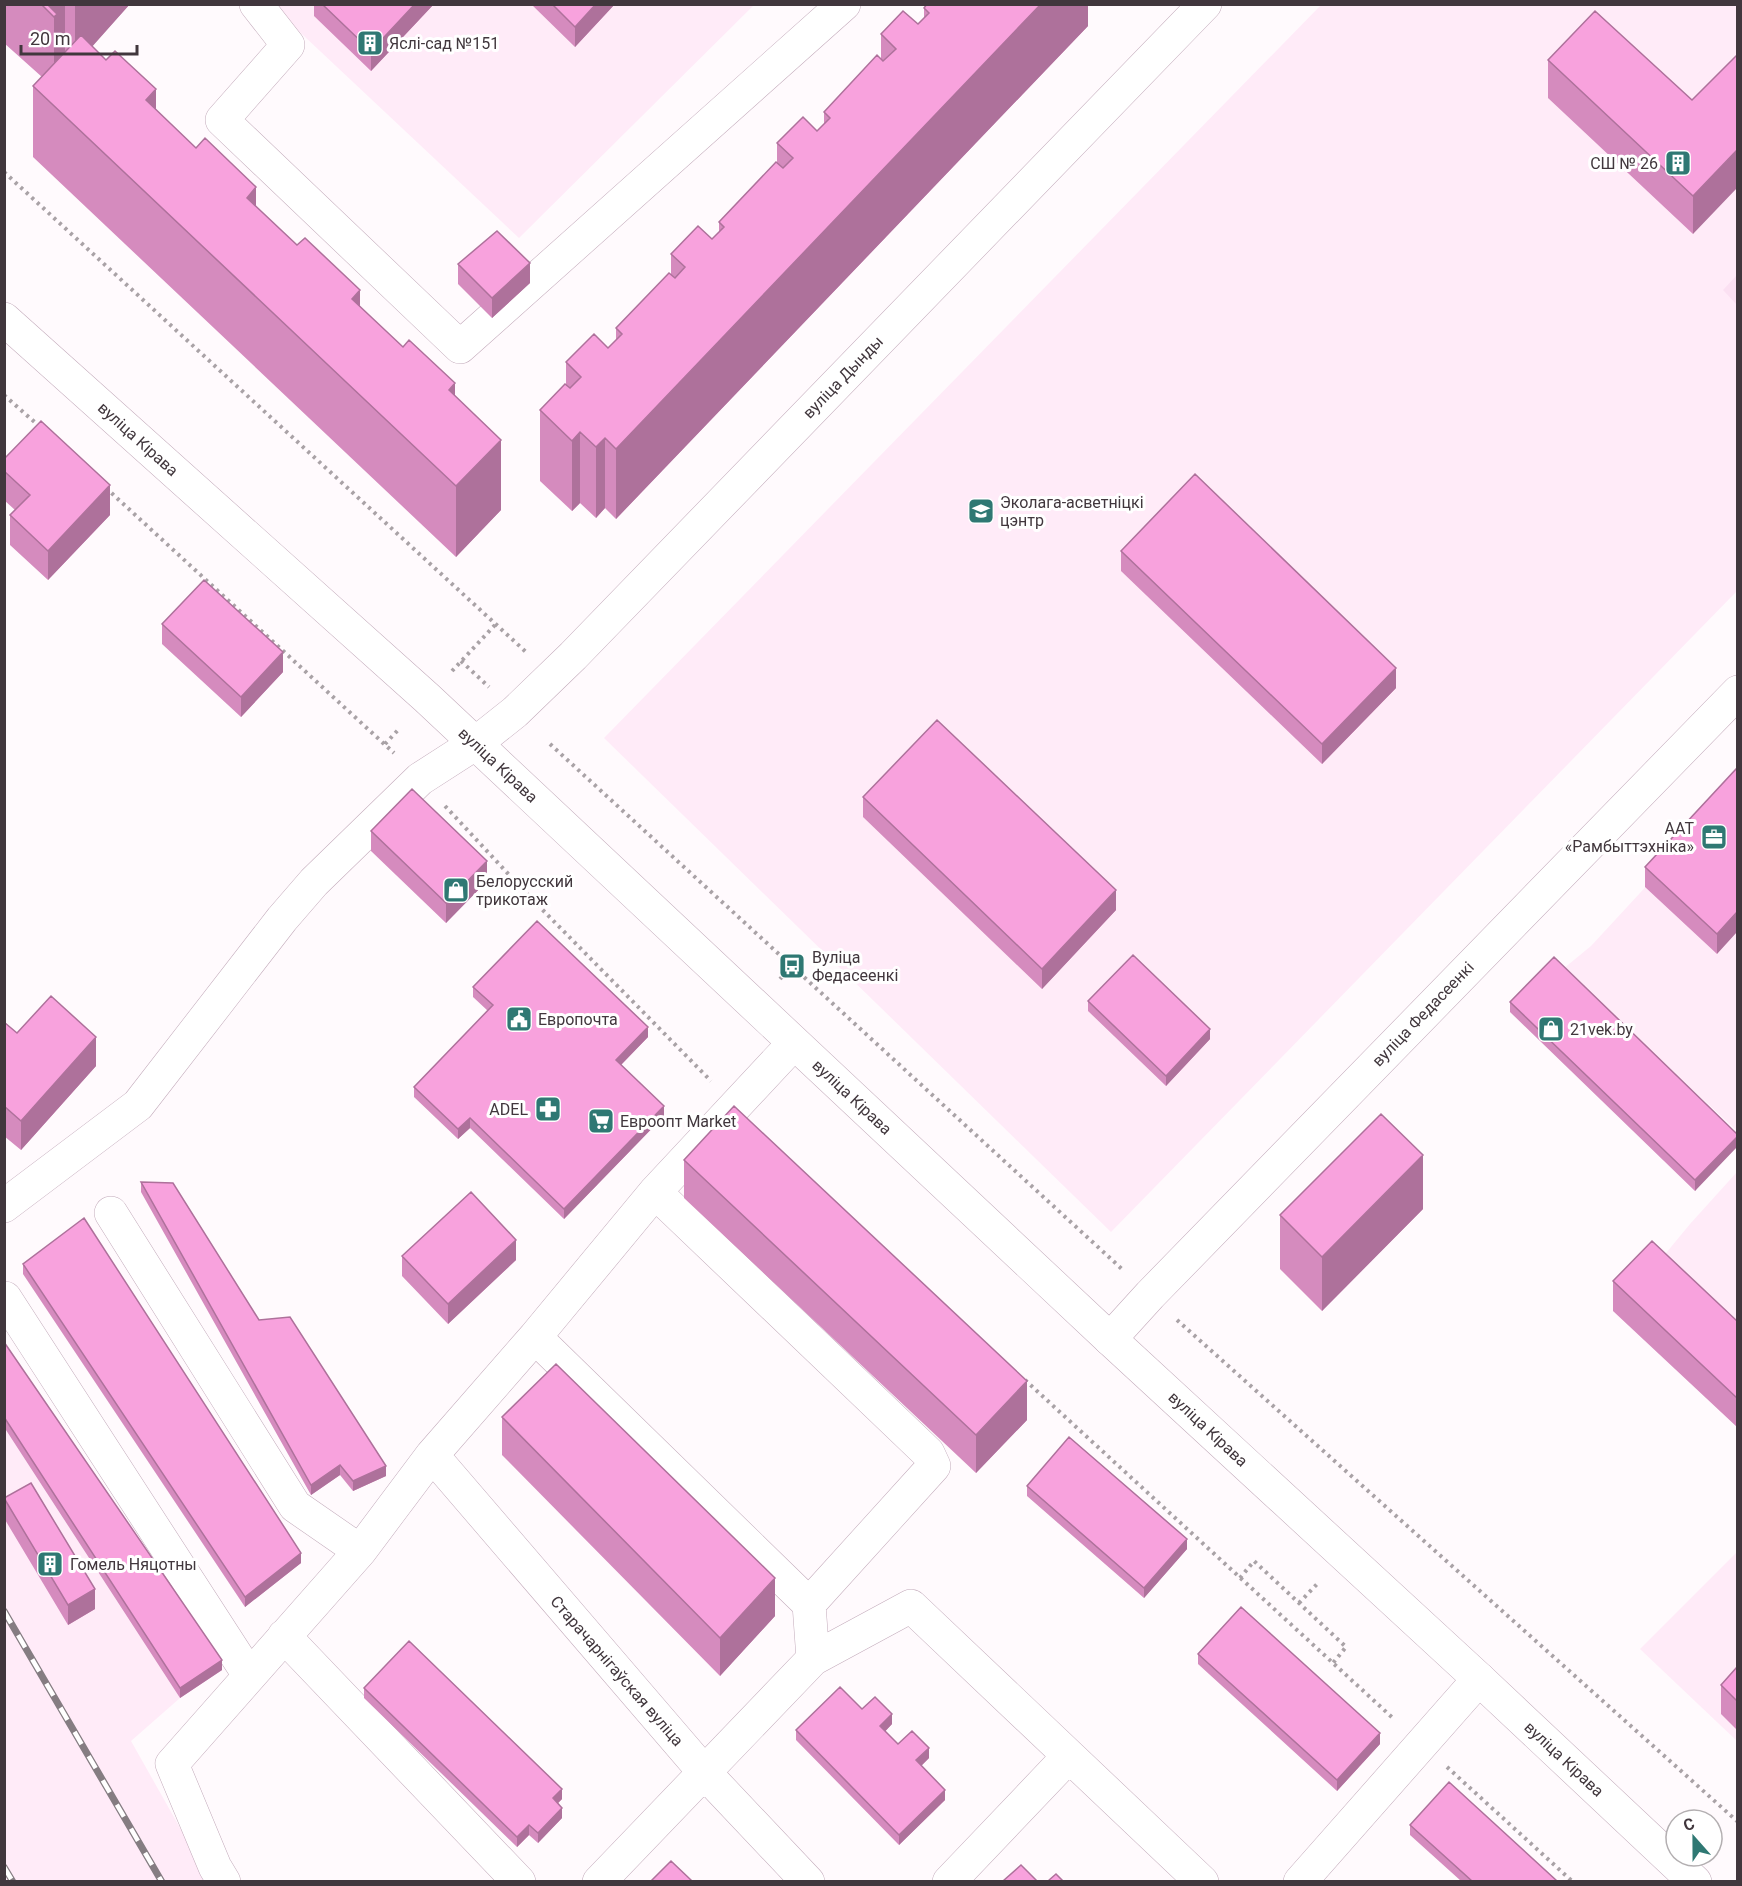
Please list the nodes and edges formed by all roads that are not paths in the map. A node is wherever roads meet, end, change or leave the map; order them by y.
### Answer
1 (256, 4) edge
2 (844, 4) edge
3 (1204, 4) edge
4 (4, 319) edge
5 (1737, 692) edge
6 (476, 743) junction
7 (794, 1043) junction
8 (655, 1192) junction
9 (4, 1206) edge
10 (111, 1213) dead end
11 (5, 1298) edge
12 (535, 1337) junction
13 (1110, 1339) junction
14 (432, 1455) junction
15 (360, 1551) junction
16 (809, 1604) junction
17 (284, 1636) junction
18 (813, 1659) junction
19 (249, 1675) junction
20 (1479, 1679) junction
21 (1070, 1756) junction
22 (705, 1773) junction
23 (224, 1881) edge
24 (519, 1881) edge
25 (599, 1881) edge
26 (807, 1881) edge
27 (949, 1881) edge
28 (1202, 1881) edge
29 (1300, 1881) edge
30 (1695, 1881) edge

1 - 2 street
3 - 6 street, вуліца Дынды
4 - 6 street, вуліца Кірава
5 - 13 street, вуліца Федасеенкі
6 - 7 street, вуліца Кірава
6 - 9 street, вуліца Дынды
7 - 8 street
7 - 13 street, вуліца Кірава
8 - 12 street
8 - 16 street
10 - 15 street
11 - 19 street
12 - 14 street
12 - 16 street
13 - 20 street, вуліца Кірава
14 - 15 street
14 - 22 street, Старачарнігаўская вуліца
15 - 17 street
16 - 18 street
17 - 19 street
17 - 24 street
18 - 21 street
18 - 22 street
19 - 23 street
20 - 29 street
20 - 30 street, вуліца Кірава
21 - 27 street
21 - 28 street
22 - 25 street
22 - 26 street, Старачарнігаўская вуліца

